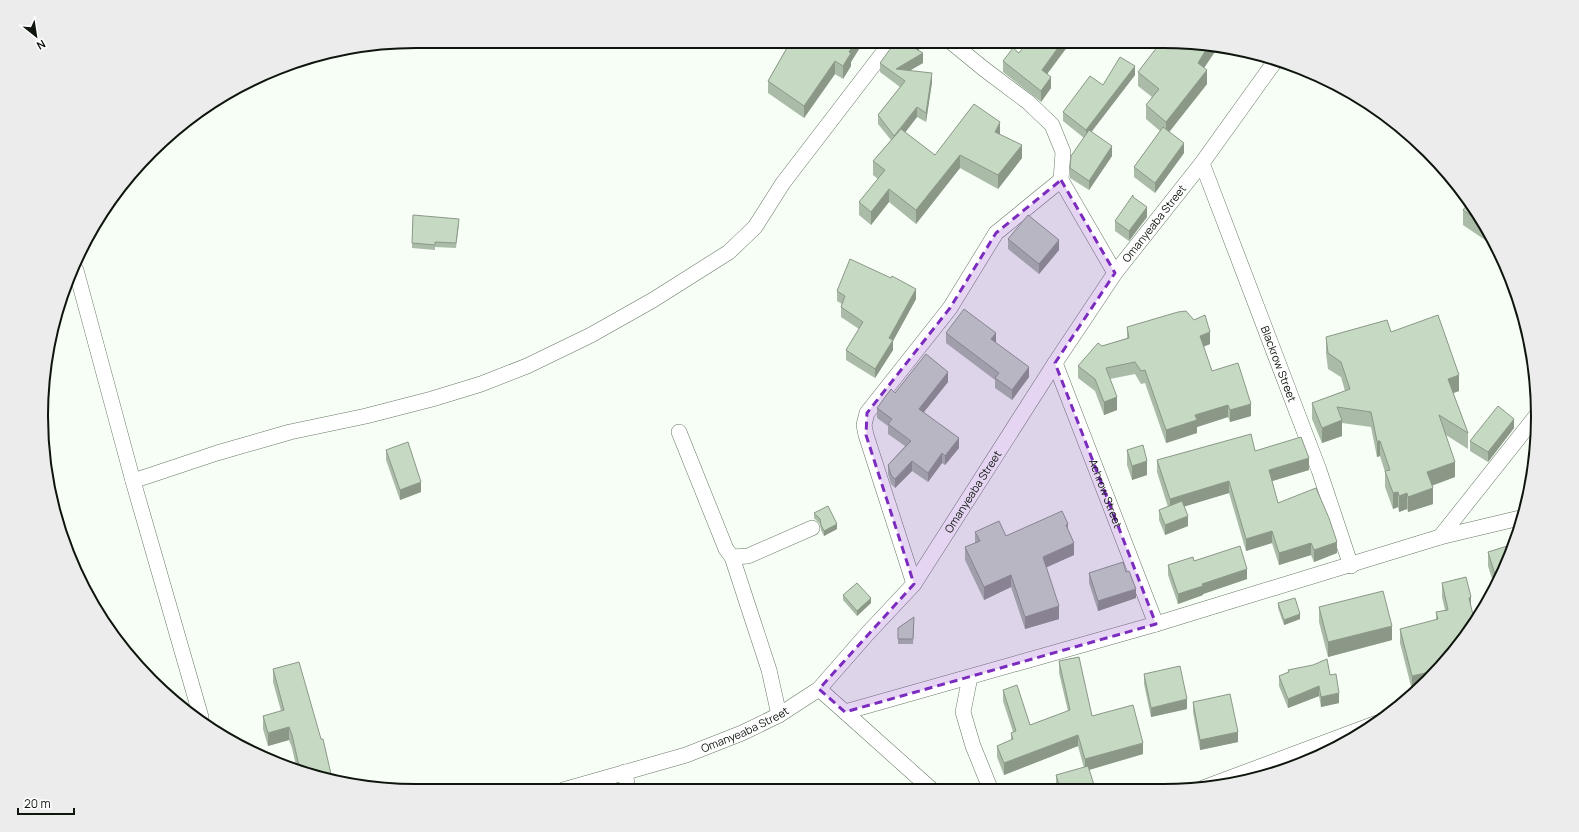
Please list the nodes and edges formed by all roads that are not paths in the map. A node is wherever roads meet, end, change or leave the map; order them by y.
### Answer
1 (887, 48) edge
2 (958, 48) edge
3 (1272, 65) edge
4 (1202, 163) junction
5 (1061, 180) junction
6 (77, 273) edge
7 (1115, 273) junction
8 (1055, 363) junction
9 (1531, 423) edge
10 (679, 432) dead end
11 (133, 481) junction
12 (1515, 520) edge
13 (812, 528) dead end
14 (1440, 538) junction
15 (732, 557) junction
16 (1351, 566) junction
17 (914, 584) junction
18 (1156, 624) junction
19 (970, 677) junction
20 (818, 689) junction
21 (846, 712) junction
22 (200, 714) edge
23 (779, 715) junction
24 (1350, 733) edge
25 (625, 772) junction
26 (1230, 778) edge
27 (584, 784) edge
28 (627, 784) edge
29 (925, 784) edge
30 (988, 784) edge

1 - 11 street
2 - 5 street
3 - 4 street, Omanyeaba Street
4 - 7 street, Omanyeaba Street
4 - 16 street, Blackrow Street
5 - 7 street
5 - 17 street
6 - 11 street
7 - 8 street, Omanyeaba Street
8 - 17 street, Omanyeaba Street
8 - 18 street, Achrow Street
9 - 14 street
10 - 15 street
11 - 22 street
12 - 14 street
13 - 15 street
14 - 16 street
15 - 23 street
16 - 18 street
17 - 20 street, Omanyeaba Street
18 - 19 street
19 - 21 street
19 - 30 street
20 - 21 street
20 - 23 street, Omanyeaba Street
21 - 29 street
23 - 25 street, Omanyeaba Street
24 - 26 street
25 - 27 street, Omanyeaba Street
25 - 28 street

